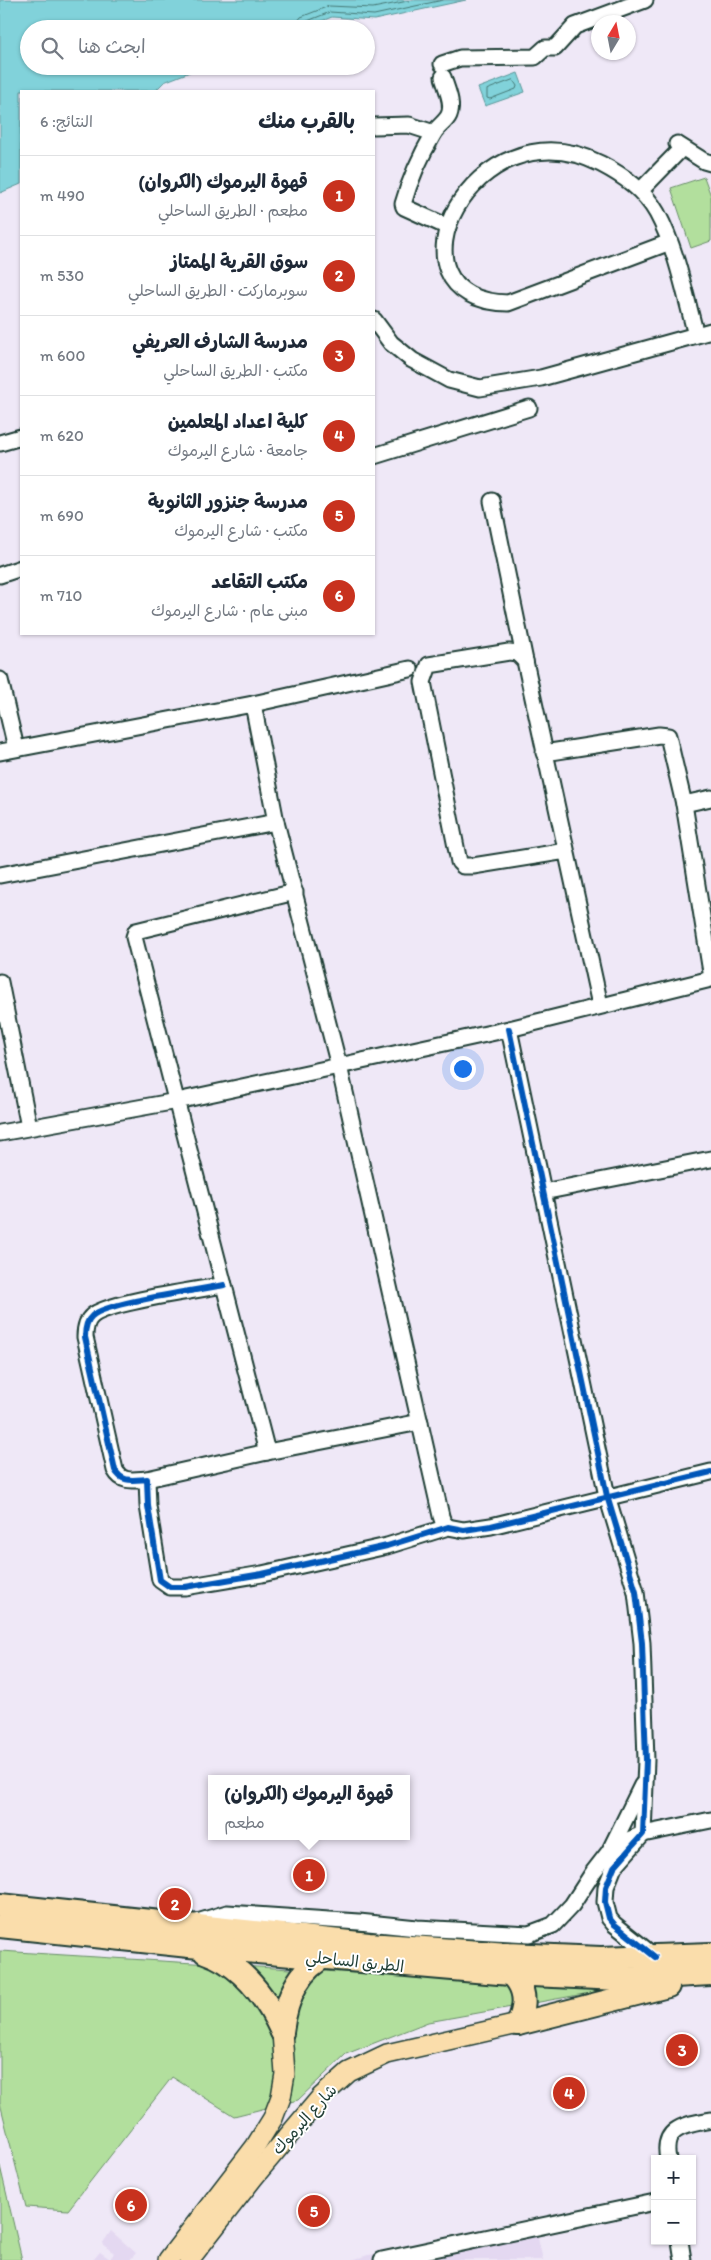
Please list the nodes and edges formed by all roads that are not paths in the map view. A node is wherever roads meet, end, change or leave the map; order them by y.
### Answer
1 (645, 0) edge
2 (375, 126) edge
3 (434, 134) junction
4 (711, 163) edge
5 (641, 190) junction
6 (448, 227) junction
7 (670, 242) junction
8 (375, 321) edge
9 (704, 333) edge
10 (529, 408) dead end
11 (20, 437) edge
12 (0, 443) edge
13 (375, 456) edge
14 (492, 501) dead end
15 (20, 568) edge
16 (0, 575) edge
17 (525, 661) junction
18 (410, 669) dead end
19 (0, 680) edge
20 (253, 704) junction
21 (16, 748) junction
22 (0, 752) edge
23 (544, 753) junction
24 (711, 798) edge
25 (684, 804) junction
26 (276, 822) junction
27 (566, 851) junction
28 (0, 875) edge
29 (295, 892) junction
30 (711, 972) edge
31 (711, 979) edge
32 (0, 982) edge
33 (600, 1005) junction
34 (509, 1029) junction
35 (339, 1066) junction
36 (177, 1102) junction
37 (29, 1127) junction
38 (0, 1133) edge
39 (711, 1159) edge
40 (543, 1192) junction
41 (224, 1285) junction
42 (420, 1422) junction
43 (267, 1452) junction
44 (711, 1472) edge
45 (147, 1479) junction
46 (607, 1496) junction
47 (448, 1527) junction
48 (646, 1777) junction
49 (711, 1820) edge
50 (643, 1834) junction
51 (608, 1853) junction
52 (0, 1905) edge
53 (0, 1926) edge
54 (189, 1936) junction
55 (370, 1944) junction
56 (711, 1954) edge
57 (655, 1957) junction
58 (322, 1958) junction
59 (509, 1964) junction
60 (711, 1974) edge
61 (518, 2024) junction
62 (282, 2032) junction
63 (711, 2120) edge
64 (668, 2155) edge
65 (651, 2203) edge
66 (681, 2245) edge
67 (168, 2260) edge
68 (188, 2260) edge
69 (383, 2260) edge
70 (683, 2260) edge

1 - 3 street
2 - 3 street
3 - 6 street
4 - 5 street
5 - 6 street
5 - 7 street
6 - 7 street
7 - 9 street
8 - 9 street
10 - 13 street
11 - 12 street
14 - 17 street
15 - 16 street
17 - 23 street
17 - 27 street
18 - 20 street
19 - 21 street
20 - 21 street
20 - 26 street
21 - 22 street
23 - 25 street
23 - 27 street
24 - 25 street
25 - 30 street
26 - 28 street
26 - 29 street
27 - 33 street
29 - 35 street
29 - 36 street
31 - 33 street
32 - 37 street
33 - 34 street
34 - 35 street
34 - 40 street
35 - 36 street
35 - 42 street
36 - 37 street
36 - 41 street
37 - 38 street
39 - 40 street
40 - 46 street
41 - 43 street
41 - 45 street
42 - 43 street
42 - 47 street
43 - 45 street
44 - 46 street
45 - 47 street
46 - 47 street
46 - 48 street
48 - 50 street
48 - 51 street
49 - 50 street
50 - 51 street
50 - 57 street
51 - 54 street
52 - 54 highway, الطريق الساحلي
53 - 54 highway, الطريق الساحلي
54 - 55 highway, الطريق الساحلي
54 - 58 highway, الطريق الساحلي
54 - 62 highway
55 - 58 highway
55 - 59 highway, الطريق الساحلي
56 - 57 highway, الطريق الساحلي
57 - 59 highway, الطريق الساحلي
58 - 59 highway, الطريق الساحلي
58 - 62 highway
59 - 60 highway, الطريق الساحلي
59 - 61 highway
60 - 61 highway
61 - 68 main road, شارع اليرموك
62 - 67 main road, شارع اليرموك
63 - 64 street
65 - 69 street
66 - 70 street

